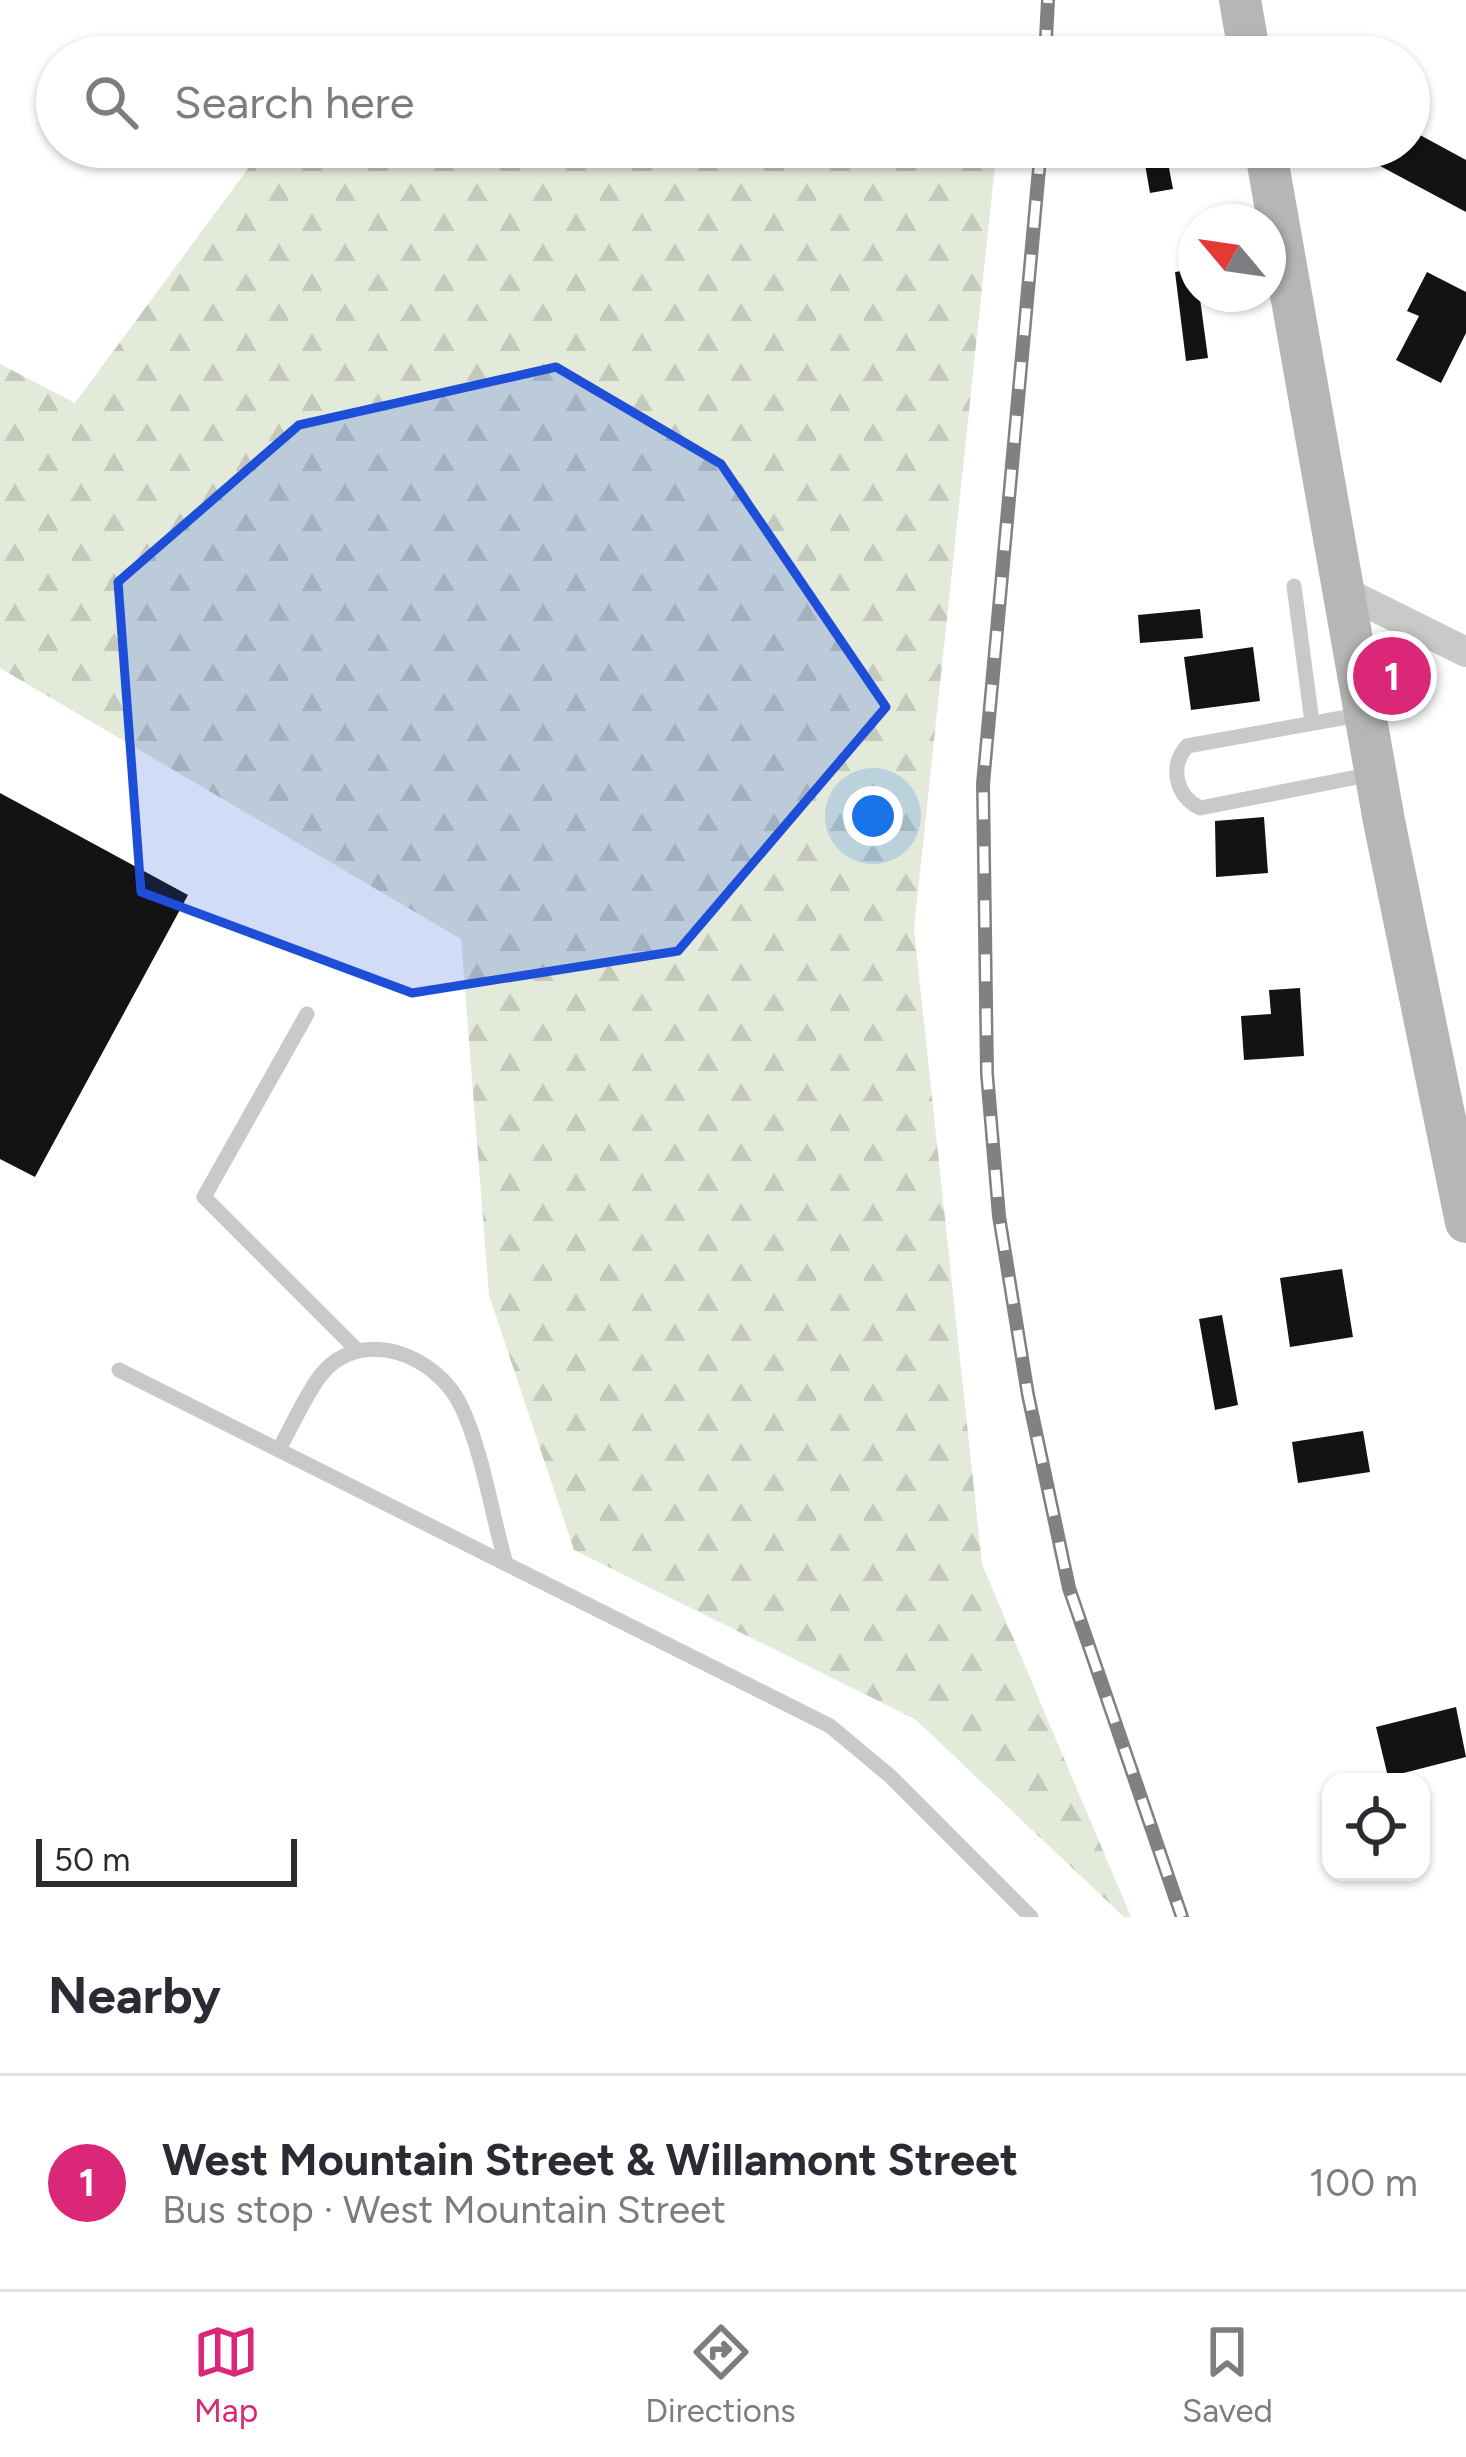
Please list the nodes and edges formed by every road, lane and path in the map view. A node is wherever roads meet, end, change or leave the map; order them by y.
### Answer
1 (1240, 0) edge
2 (1246, 36) edge
3 (1269, 168) edge
4 (1294, 586) dead end
5 (1343, 591) junction
6 (1466, 652) edge
7 (1365, 714) junction
8 (1312, 722) junction
9 (1376, 773) junction
10 (307, 1014) dead end
11 (1466, 1222) edge
12 (356, 1349) junction
13 (119, 1370) dead end
14 (279, 1449) junction
15 (505, 1560) junction
16 (1031, 1917) edge

1 - 2 main road
3 - 5 main road
4 - 8 lane
5 - 6 street
5 - 7 main road
7 - 8 lane
7 - 9 main road
8 - 9 lane
9 - 11 main road
10 - 12 lane
12 - 14 lane
12 - 15 lane
13 - 14 lane
14 - 15 lane
15 - 16 lane

